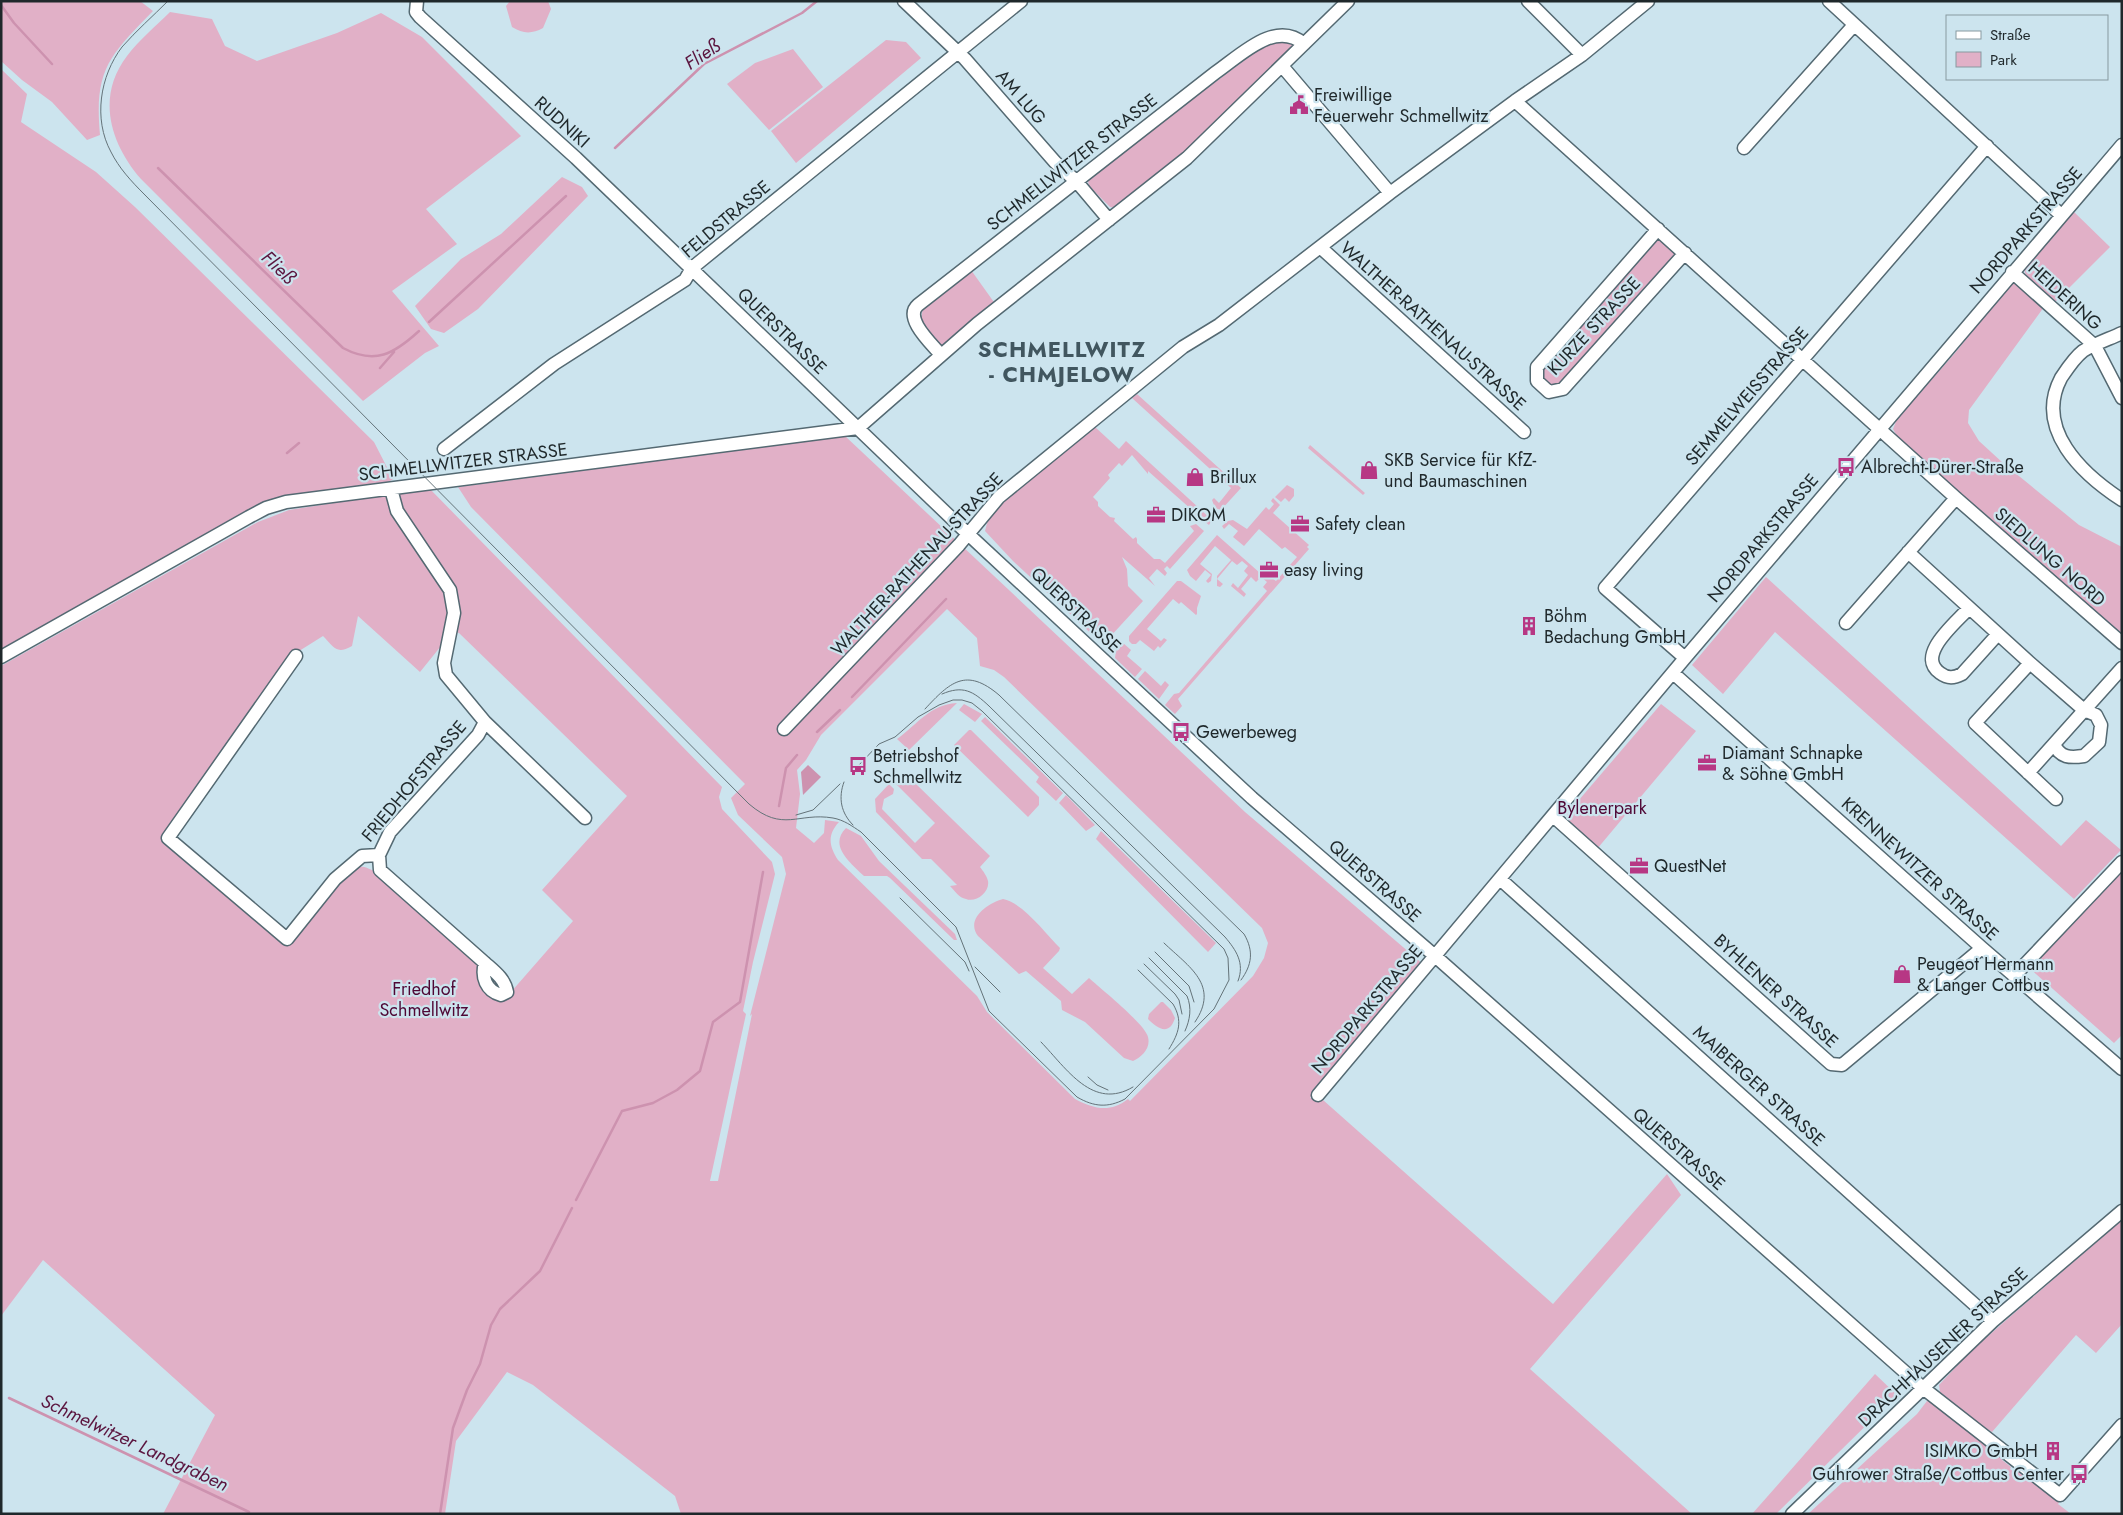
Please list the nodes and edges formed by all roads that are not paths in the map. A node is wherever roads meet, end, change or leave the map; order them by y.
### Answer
1 (417, 1) edge
2 (904, 1) edge
3 (1020, 1) edge
4 (1348, 1) edge
5 (1528, 1) edge
6 (1648, 1) edge
7 (1829, 1) edge
8 (1854, 25) junction
9 (1304, 44) junction
10 (958, 51) junction
11 (1582, 55) junction
12 (1282, 66) junction
13 (1515, 101) junction
14 (2122, 145) edge
15 (1986, 146) junction
16 (1744, 148) dead end
17 (1077, 182) junction
18 (1390, 193) junction
19 (2061, 214) junction
20 (1109, 220) junction
21 (1658, 229) junction
22 (1320, 247) junction
23 (1685, 253) junction
24 (692, 268) junction
25 (2012, 272) junction
26 (2122, 333) edge
27 (2095, 346) junction
28 (941, 355) junction
29 (1802, 358) junction
30 (2122, 398) edge
31 (858, 428) junction
32 (1880, 428) junction
33 (1524, 432) dead end
34 (444, 449) dead end
35 (391, 489) junction
36 (1956, 498) junction
37 (2122, 500) edge
38 (968, 534) junction
39 (1908, 552) junction
40 (1969, 608) junction
41 (1846, 623) dead end
42 (1998, 634) junction
43 (2122, 643) edge
44 (296, 656) dead end
45 (1, 657) edge
46 (1685, 658) junction
47 (2030, 663) junction
48 (2122, 668) edge
49 (1673, 672) junction
50 (2084, 710) junction
51 (485, 722) junction
52 (784, 729) dead end
53 (2054, 744) junction
54 (2028, 773) junction
55 (2056, 799) dead end
56 (1553, 816) junction
57 (585, 818) dead end
58 (378, 855) junction
59 (2122, 862) edge
60 (1500, 879) junction
61 (1982, 948) junction
62 (1435, 956) junction
63 (485, 963) dead end
64 (2014, 976) junction
65 (2122, 1069) edge
66 (1318, 1095) dead end
67 (2122, 1211) edge
68 (1994, 1321) junction
69 (1923, 1388) junction
70 (2122, 1425) edge
71 (1792, 1514) edge

1 - 24 street, RUDNIKI
2 - 10 street, AM LUG
3 - 10 street, FELDSTRASSE
4 - 9 street
5 - 11 street
6 - 11 street, WALTHER-RATHENAU-STRASSE
7 - 8 street
8 - 15 street
8 - 16 street
9 - 12 street
9 - 17 street, SCHMELLWITZER STRASSE
10 - 17 street, AM LUG
10 - 24 street, FELDSTRASSE
11 - 13 street, WALTHER-RATHENAU-STRASSE
12 - 18 street
12 - 20 street
13 - 18 street, WALTHER-RATHENAU-STRASSE
13 - 21 street
14 - 19 street, NORDPARKSTRASSE
15 - 19 street
15 - 29 street, SEMMELWEISSTRASSE
17 - 20 street, AM LUG
17 - 28 street, SCHMELLWITZER STRASSE
18 - 22 street, WALTHER-RATHENAU-STRASSE
19 - 25 street, NORDPARKSTRASSE
20 - 28 street
21 - 23 street
21 - 23 street, KURZE STRASSE
22 - 33 street, WALTHER-RATHENAU-STRASSE
22 - 38 street, WALTHER-RATHENAU-STRASSE
23 - 29 street
24 - 31 street, QUERSTRASSE
24 - 34 street, FELDSTRASSE
25 - 27 street, HEIDERING
25 - 32 street, NORDPARKSTRASSE
26 - 27 street, HEIDERING
27 - 30 street, HEIDERING
27 - 37 street
28 - 31 street
29 - 32 street
29 - 46 street, SEMMELWEISSTRASSE
31 - 35 street, SCHMELLWITZER STRASSE
31 - 38 street, QUERSTRASSE
32 - 36 street, SIEDLUNG NORD
32 - 46 street, NORDPARKSTRASSE
35 - 45 street, SCHMELLWITZER STRASSE
35 - 51 street, FRIEDHOFSTRASSE
36 - 39 street
36 - 43 street, SIEDLUNG NORD
38 - 52 street, WALTHER-RATHENAU-STRASSE
38 - 62 street, QUERSTRASSE
39 - 40 street
39 - 41 street
40 - 42 street
40 - 42 street
42 - 47 street
44 - 58 street, FRIEDHOFSTRASSE
46 - 49 street, NORDPARKSTRASSE
47 - 50 street
47 - 54 street
48 - 50 street
49 - 56 street, NORDPARKSTRASSE
49 - 61 street, KRENNEWITZER STRASSE
50 - 53 street
50 - 53 street
51 - 57 street
51 - 58 street, FRIEDHOFSTRASSE
53 - 54 street
54 - 55 street
56 - 60 street, NORDPARKSTRASSE
56 - 61 street, BYHLENER STRASSE
58 - 63 street
59 - 64 street
60 - 62 street, NORDPARKSTRASSE
60 - 68 street, MAIBERGER STRASSE
61 - 64 street, KRENNEWITZER STRASSE
62 - 66 street, NORDPARKSTRASSE
62 - 69 street, QUERSTRASSE
64 - 65 street, KRENNEWITZER STRASSE
67 - 68 street, DRACHHAUSENER STRASSE
68 - 69 street, DRACHHAUSENER STRASSE
69 - 70 street, QUERSTRASSE
69 - 71 street, DRACHHAUSENER STRASSE

